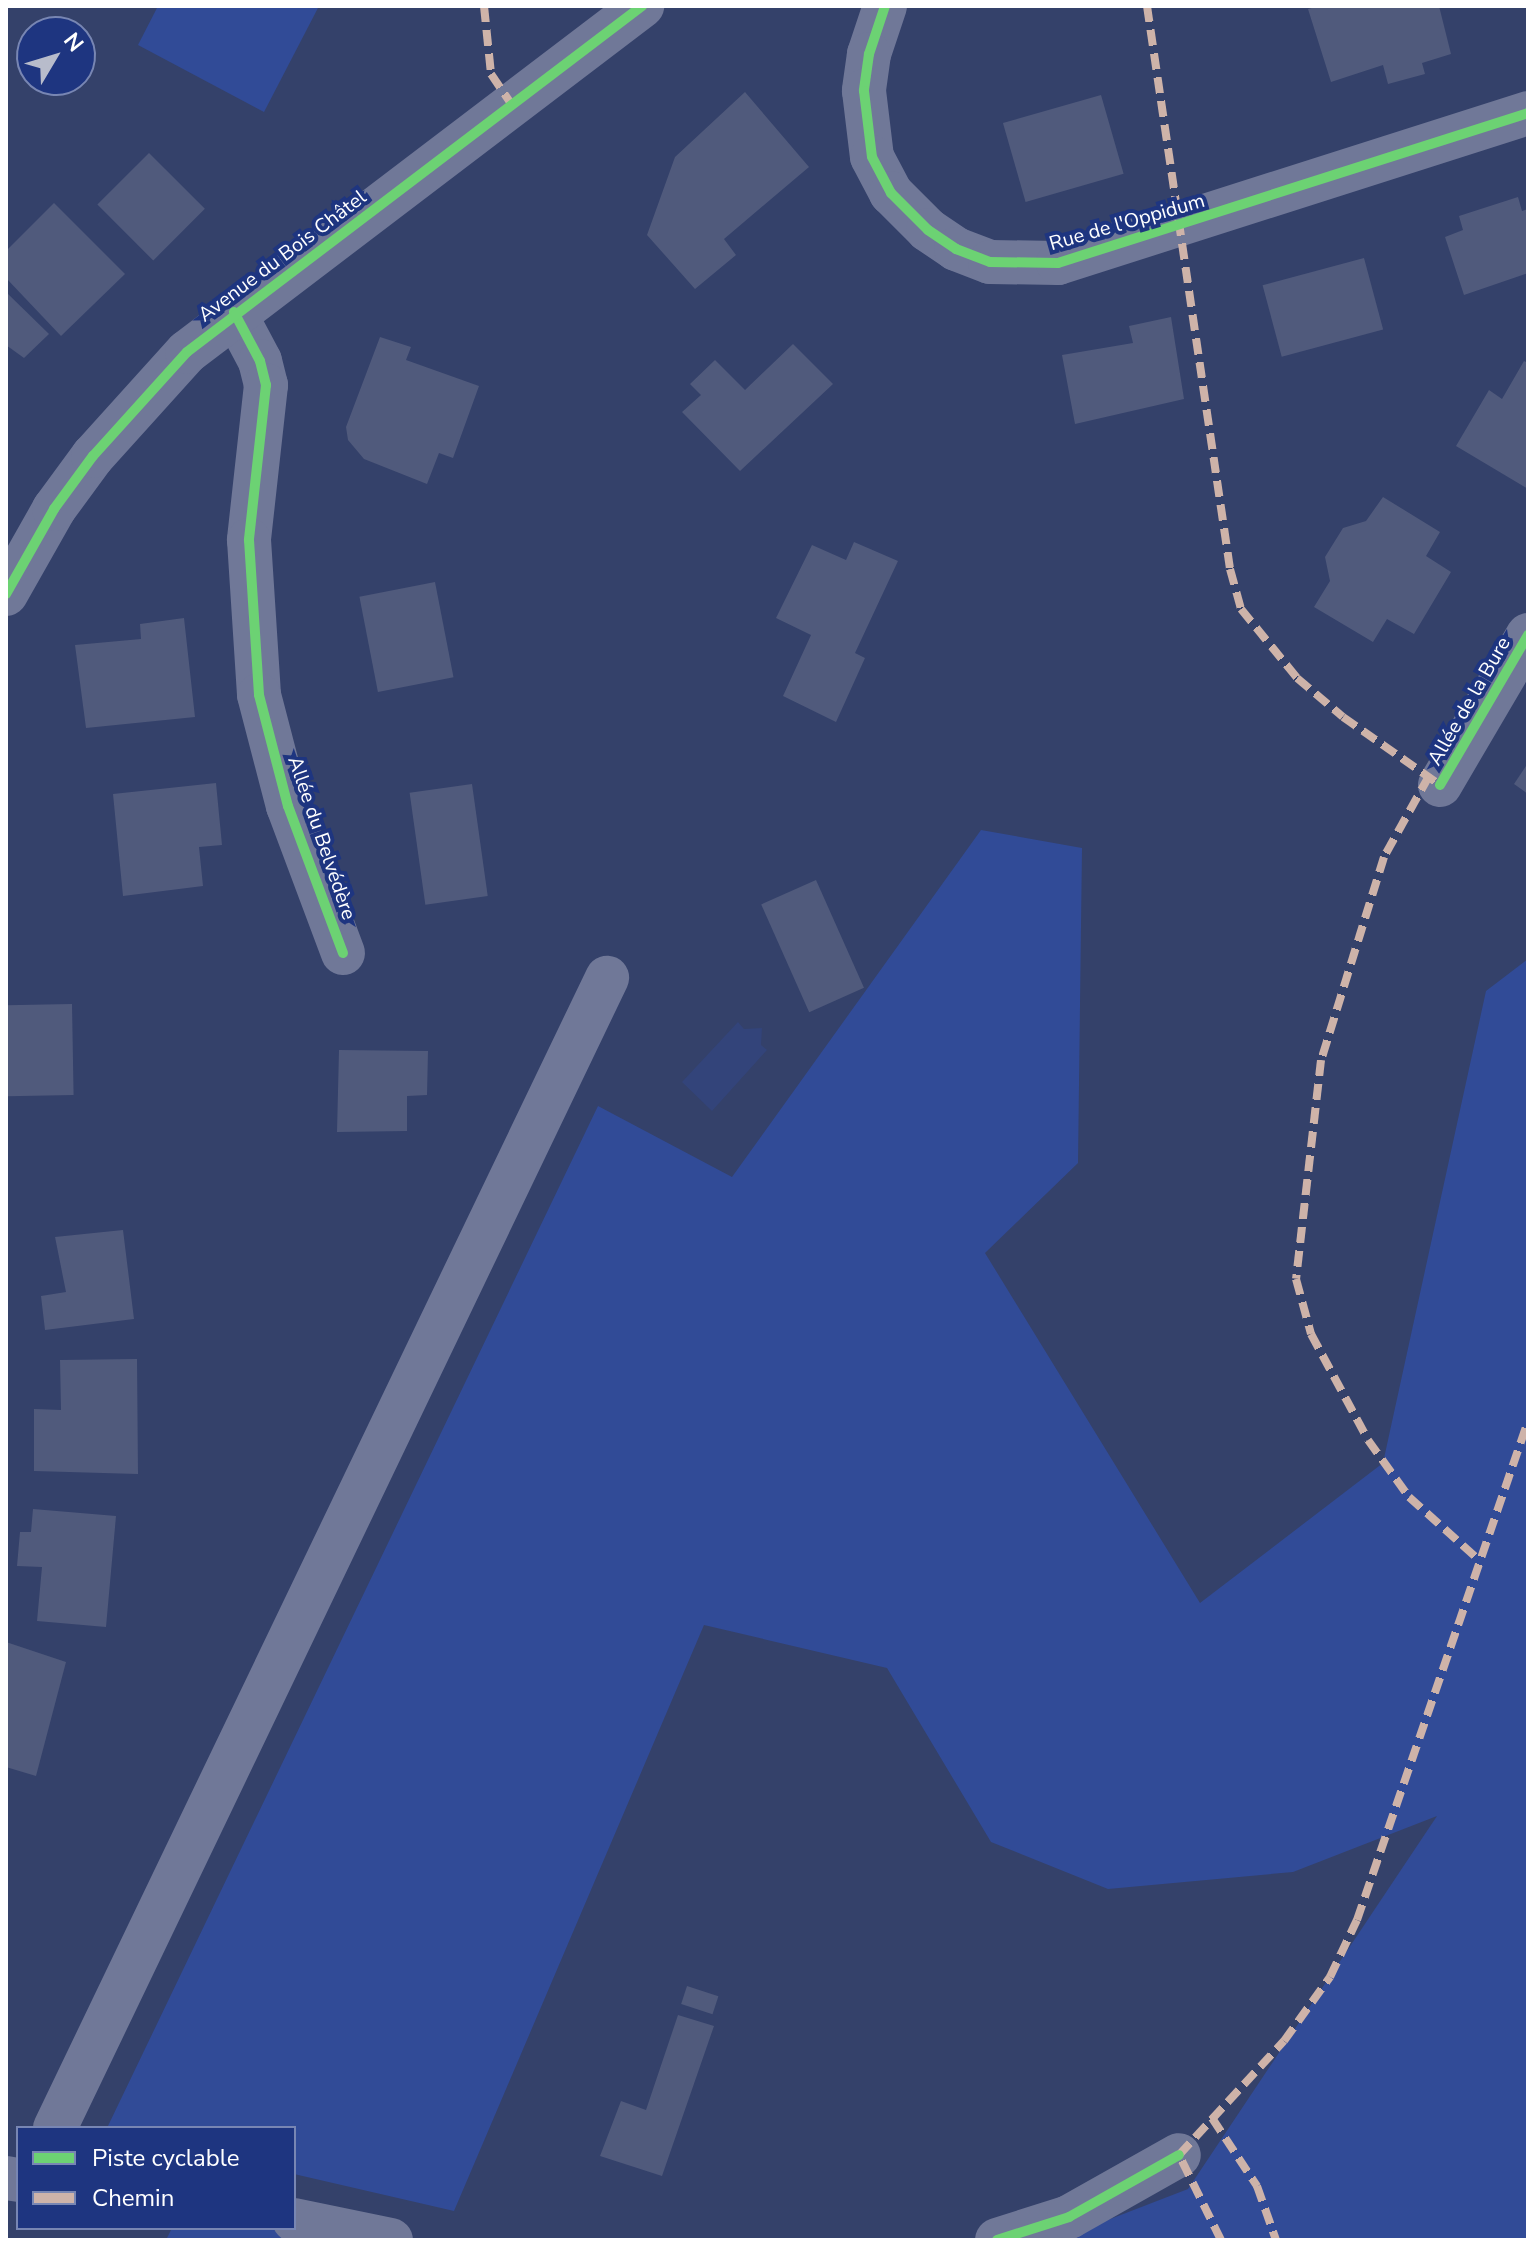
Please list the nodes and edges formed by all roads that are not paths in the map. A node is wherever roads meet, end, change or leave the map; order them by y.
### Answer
1 (642, 6) edge
2 (885, 6) edge
3 (1528, 113) edge
4 (234, 312) junction
5 (6, 594) edge
6 (1528, 635) edge
7 (1440, 785) dead end
8 (343, 953) dead end
9 (607, 978) dead end
10 (56, 2126) edge
11 (1179, 2155) dead end
12 (296, 2220) edge
13 (391, 2240) edge
14 (997, 2240) edge

1 - 4 street, Avenue du Bois Châtel
2 - 3 street, Rue de l'Oppidum
4 - 5 street, Avenue du Bois Châtel
4 - 8 street, Allée du Belvédère
6 - 7 street, Allée de la Bure
9 - 10 street
11 - 14 street
12 - 13 street

